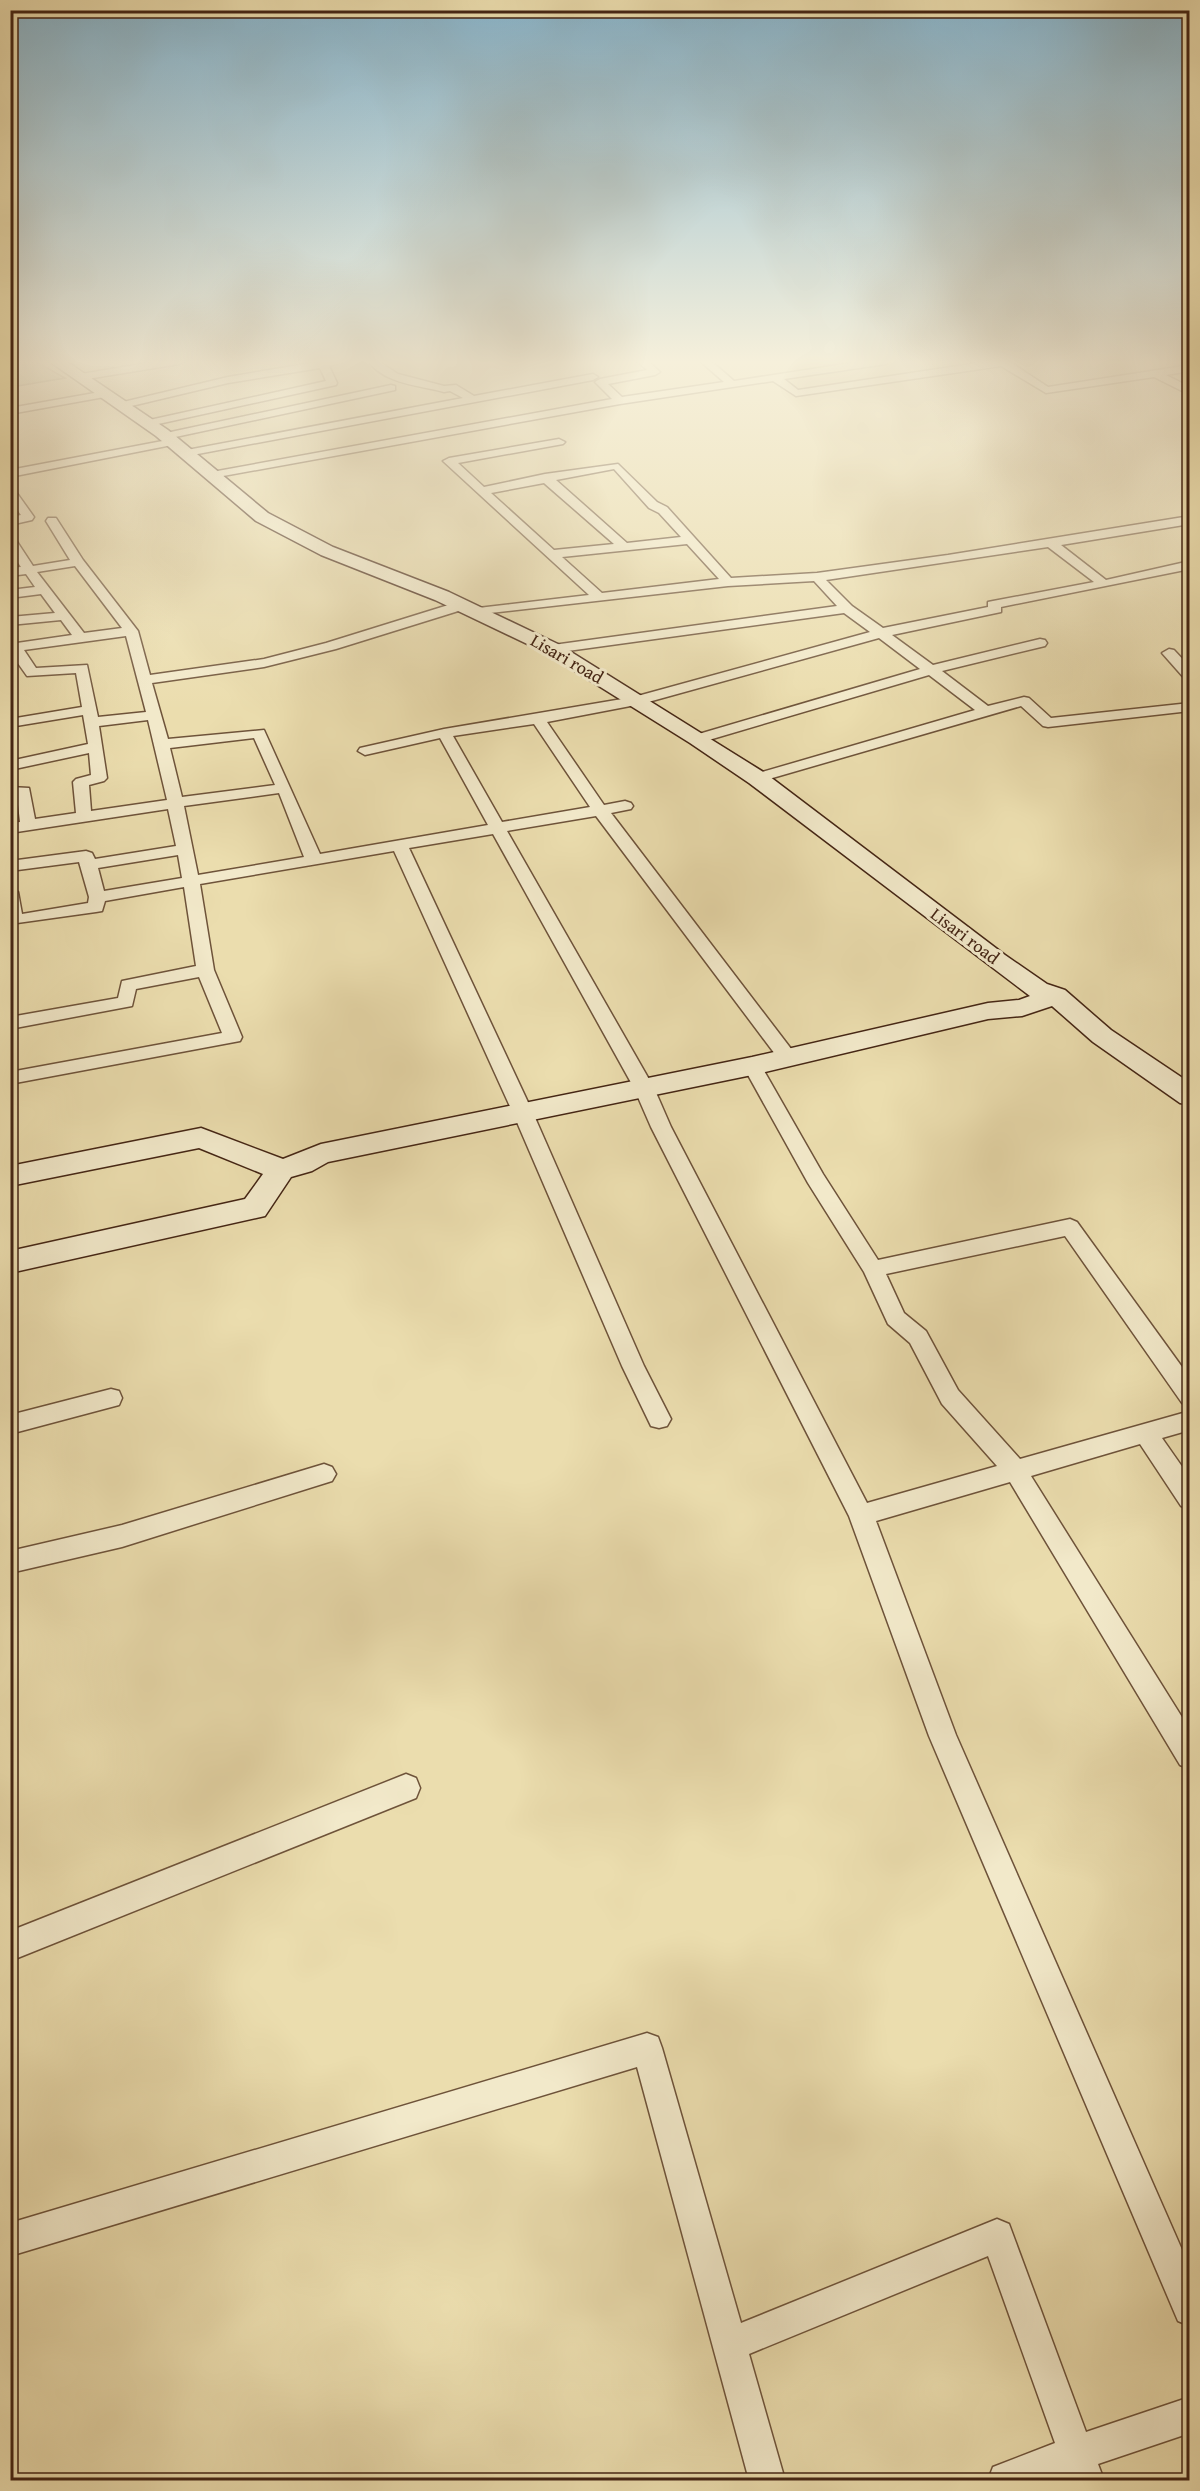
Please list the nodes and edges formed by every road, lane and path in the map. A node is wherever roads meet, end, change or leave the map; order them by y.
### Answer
1 (222, 477) edge
2 (225, 477) edge
3 (467, 477) edge
4 (544, 477) edge
5 (545, 477) edge
6 (625, 477) edge
7 (481, 490) junction
8 (10, 491) edge
9 (1190, 520) edge
10 (10, 521) edge
11 (52, 521) dead end
12 (10, 540) edge
13 (692, 540) junction
14 (1051, 543) junction
15 (625, 547) junction
16 (552, 554) junction
17 (78, 562) junction
18 (1190, 565) edge
19 (29, 570) junction
20 (10, 572) edge
21 (817, 576) junction
22 (729, 582) junction
23 (1104, 584) junction
24 (44, 590) junction
25 (10, 594) edge
26 (600, 598) junction
27 (479, 609) junction
28 (848, 609) junction
29 (64, 616) junction
30 (10, 621) edge
31 (131, 631) junction
32 (881, 633) junction
33 (81, 638) junction
34 (1040, 643) dead end
35 (13, 647) edge
36 (559, 648) junction
37 (1169, 654) dead end
38 (932, 670) junction
39 (1190, 676) edge
40 (145, 680) junction
41 (641, 700) junction
42 (1190, 707) edge
43 (986, 711) junction
44 (154, 714) junction
45 (91, 716) junction
46 (538, 719) junction
47 (10, 723) edge
48 (444, 733) junction
49 (704, 737) junction
50 (162, 744) junction
51 (96, 747) junction
52 (365, 752) dead end
53 (10, 766) edge
54 (764, 776) junction
55 (284, 788) junction
56 (10, 792) edge
57 (175, 803) junction
58 (625, 806) dead end
59 (600, 810) junction
60 (84, 817) junction
61 (28, 825) junction
62 (10, 828) edge
63 (498, 828) junction
64 (399, 845) junction
65 (184, 849) junction
66 (314, 860) junction
67 (89, 865) junction
68 (10, 866) edge
69 (191, 881) junction
70 (10, 892) edge
71 (97, 897) junction
72 (205, 970) junction
73 (1056, 996) junction
74 (10, 1023) edge
75 (917, 1034) junction
76 (788, 1058) junction
77 (755, 1072) junction
78 (10, 1078) edge
79 (647, 1094) junction
80 (1190, 1096) edge
81 (526, 1120) junction
82 (291, 1167) junction
83 (10, 1176) edge
84 (10, 1262) edge
85 (873, 1269) junction
86 (1190, 1396) edge
87 (111, 1398) dead end
88 (659, 1419) dead end
89 (1190, 1420) edge
90 (10, 1425) edge
91 (1146, 1433) junction
92 (1015, 1470) junction
93 (324, 1474) dead end
94 (1190, 1499) edge
95 (861, 1515) junction
96 (10, 1562) edge
97 (1190, 1756) edge
98 (406, 1788) dead end
99 (10, 1947) edge
100 (10, 2240) edge
101 (1190, 2309) edge
102 (729, 2345) junction
103 (1190, 2415) edge
104 (1081, 2467) edge
105 (766, 2481) edge
106 (1006, 2481) edge

1 - 27 street, Lisari road
2 - 27 street, Lisari road
3 - 7 street
4 - 7 street
5 - 15 street
6 - 13 street
7 - 16 street
8 - 10 street
9 - 14 street
11 - 17 street
12 - 19 street
13 - 15 street
13 - 22 street
14 - 21 street
14 - 23 street
15 - 16 street
16 - 26 street
17 - 19 street
17 - 31 street
18 - 23 street
19 - 20 street
19 - 24 street
21 - 22 street
21 - 28 street
22 - 26 street
23 - 32 street
24 - 25 street
24 - 29 street
26 - 27 street
27 - 36 street, Lisari road
27 - 40 street
28 - 32 street
28 - 36 street
29 - 30 street
29 - 33 street
31 - 33 street
31 - 40 street
32 - 38 street
32 - 41 street
33 - 35 street
34 - 38 street
35 - 45 street
36 - 41 street, Lisari road
37 - 39 street
38 - 43 street
38 - 49 street
40 - 44 street
41 - 46 street
41 - 49 street, Lisari road
42 - 43 street
43 - 54 street
44 - 45 street
44 - 50 street
45 - 47 street
45 - 51 street
46 - 48 street
46 - 59 street
48 - 52 street
48 - 63 street
49 - 54 street, Lisari road
50 - 55 street
50 - 57 street
51 - 53 street
51 - 60 street
54 - 73 street, Lisari road
55 - 57 street
55 - 66 street
56 - 61 street
57 - 60 street
57 - 65 street
58 - 59 street
59 - 63 street
59 - 76 street
60 - 61 street
61 - 62 street
63 - 64 street
63 - 79 street
64 - 66 street
64 - 81 street
65 - 67 street
65 - 69 street
66 - 69 street
67 - 68 street
67 - 71 street
69 - 71 street
69 - 72 street
70 - 71 street
72 - 74 street
72 - 78 street
73 - 75 street
73 - 80 street, Lisari road
75 - 76 street
75 - 77 street
76 - 77 street
77 - 79 street
77 - 85 street
79 - 81 street
79 - 95 street
81 - 82 street
81 - 88 street
82 - 83 street
82 - 84 street
85 - 86 street
85 - 92 street
87 - 90 street
89 - 91 street
91 - 92 street
91 - 94 street
92 - 95 street
92 - 97 street
93 - 96 street
95 - 101 street
98 - 99 street
100 - 102 street
102 - 104 street
102 - 105 street
103 - 104 street
104 - 106 street

